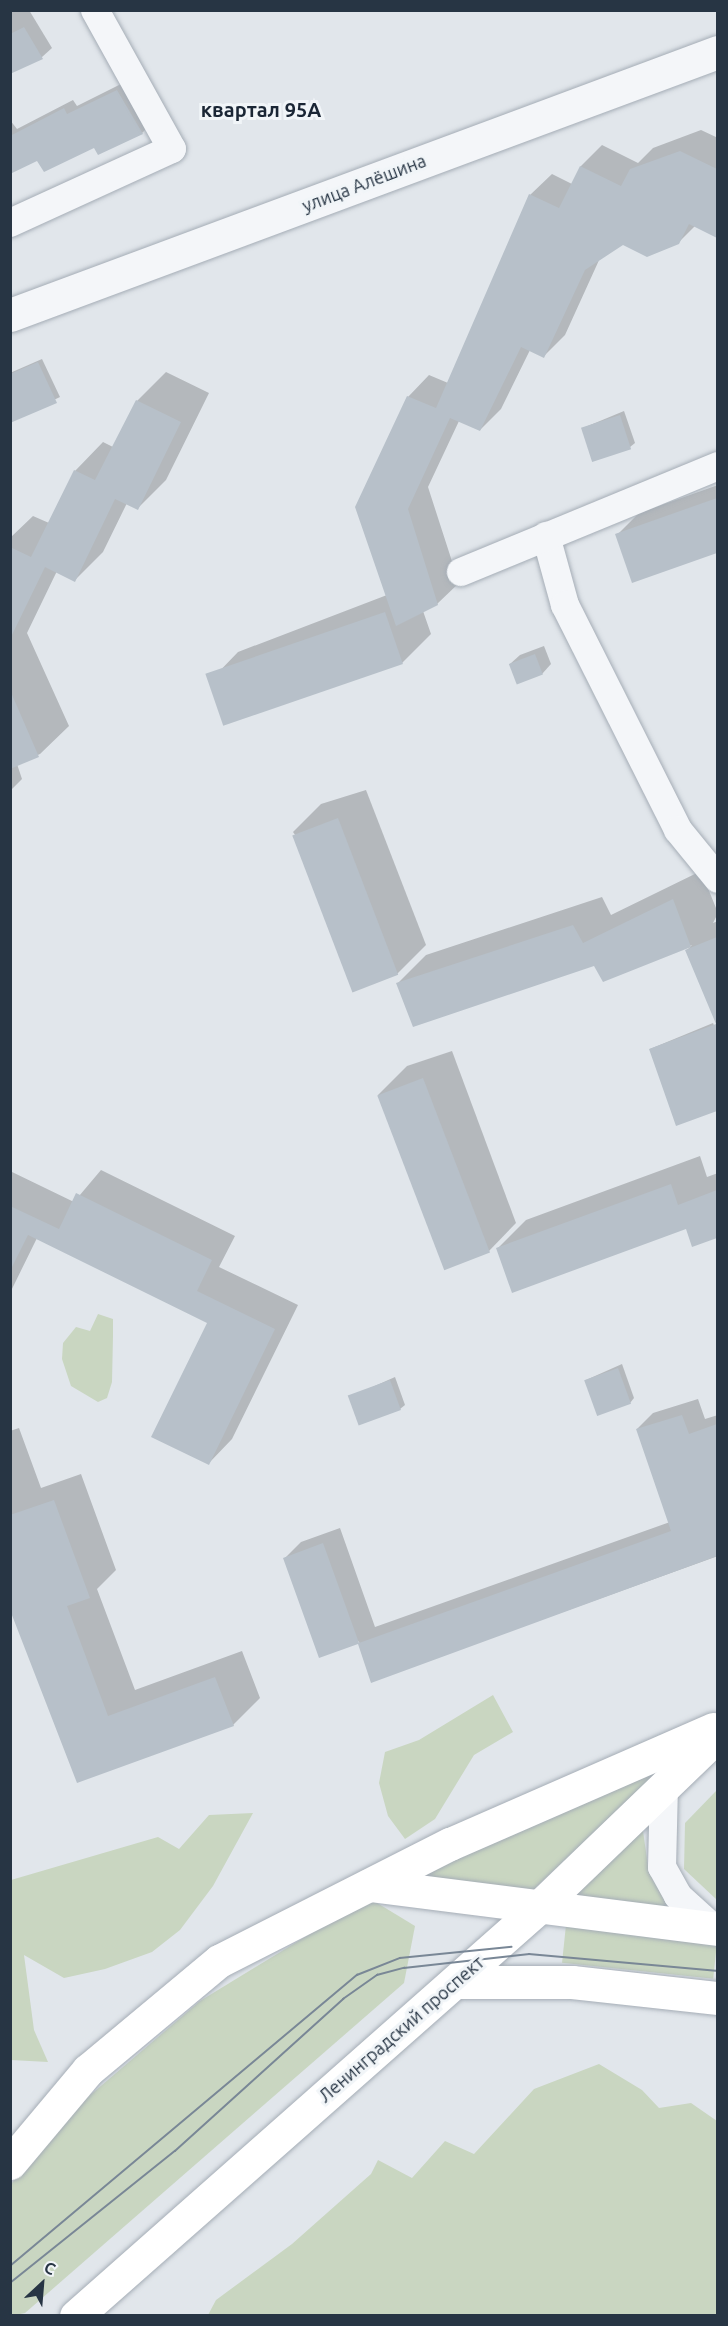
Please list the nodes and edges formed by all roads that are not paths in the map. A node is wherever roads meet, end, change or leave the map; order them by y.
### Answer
1 (95, 10) edge
2 (717, 52) edge
3 (10, 223) edge
4 (10, 315) edge
5 (717, 466) edge
6 (546, 536) junction
7 (461, 572) dead end
8 (717, 879) edge
9 (717, 1726) edge
10 (717, 1735) edge
11 (664, 1786) junction
12 (370, 1885) junction
13 (537, 1909) junction
14 (715, 1929) edge
15 (455, 1982) junction
16 (717, 1998) edge
17 (10, 2163) edge
18 (76, 2316) edge

1 - 3 street
2 - 4 street, улица Алёшина
5 - 6 street
6 - 7 street
6 - 8 street
9 - 12 main road
10 - 11 main road, Ленинградский проспект
11 - 13 main road, Ленинградский проспект
11 - 14 street
12 - 13 main road
12 - 17 main road
13 - 14 main road
13 - 15 main road, Ленинградский проспект
15 - 16 main road
15 - 18 main road, Ленинградский проспект

